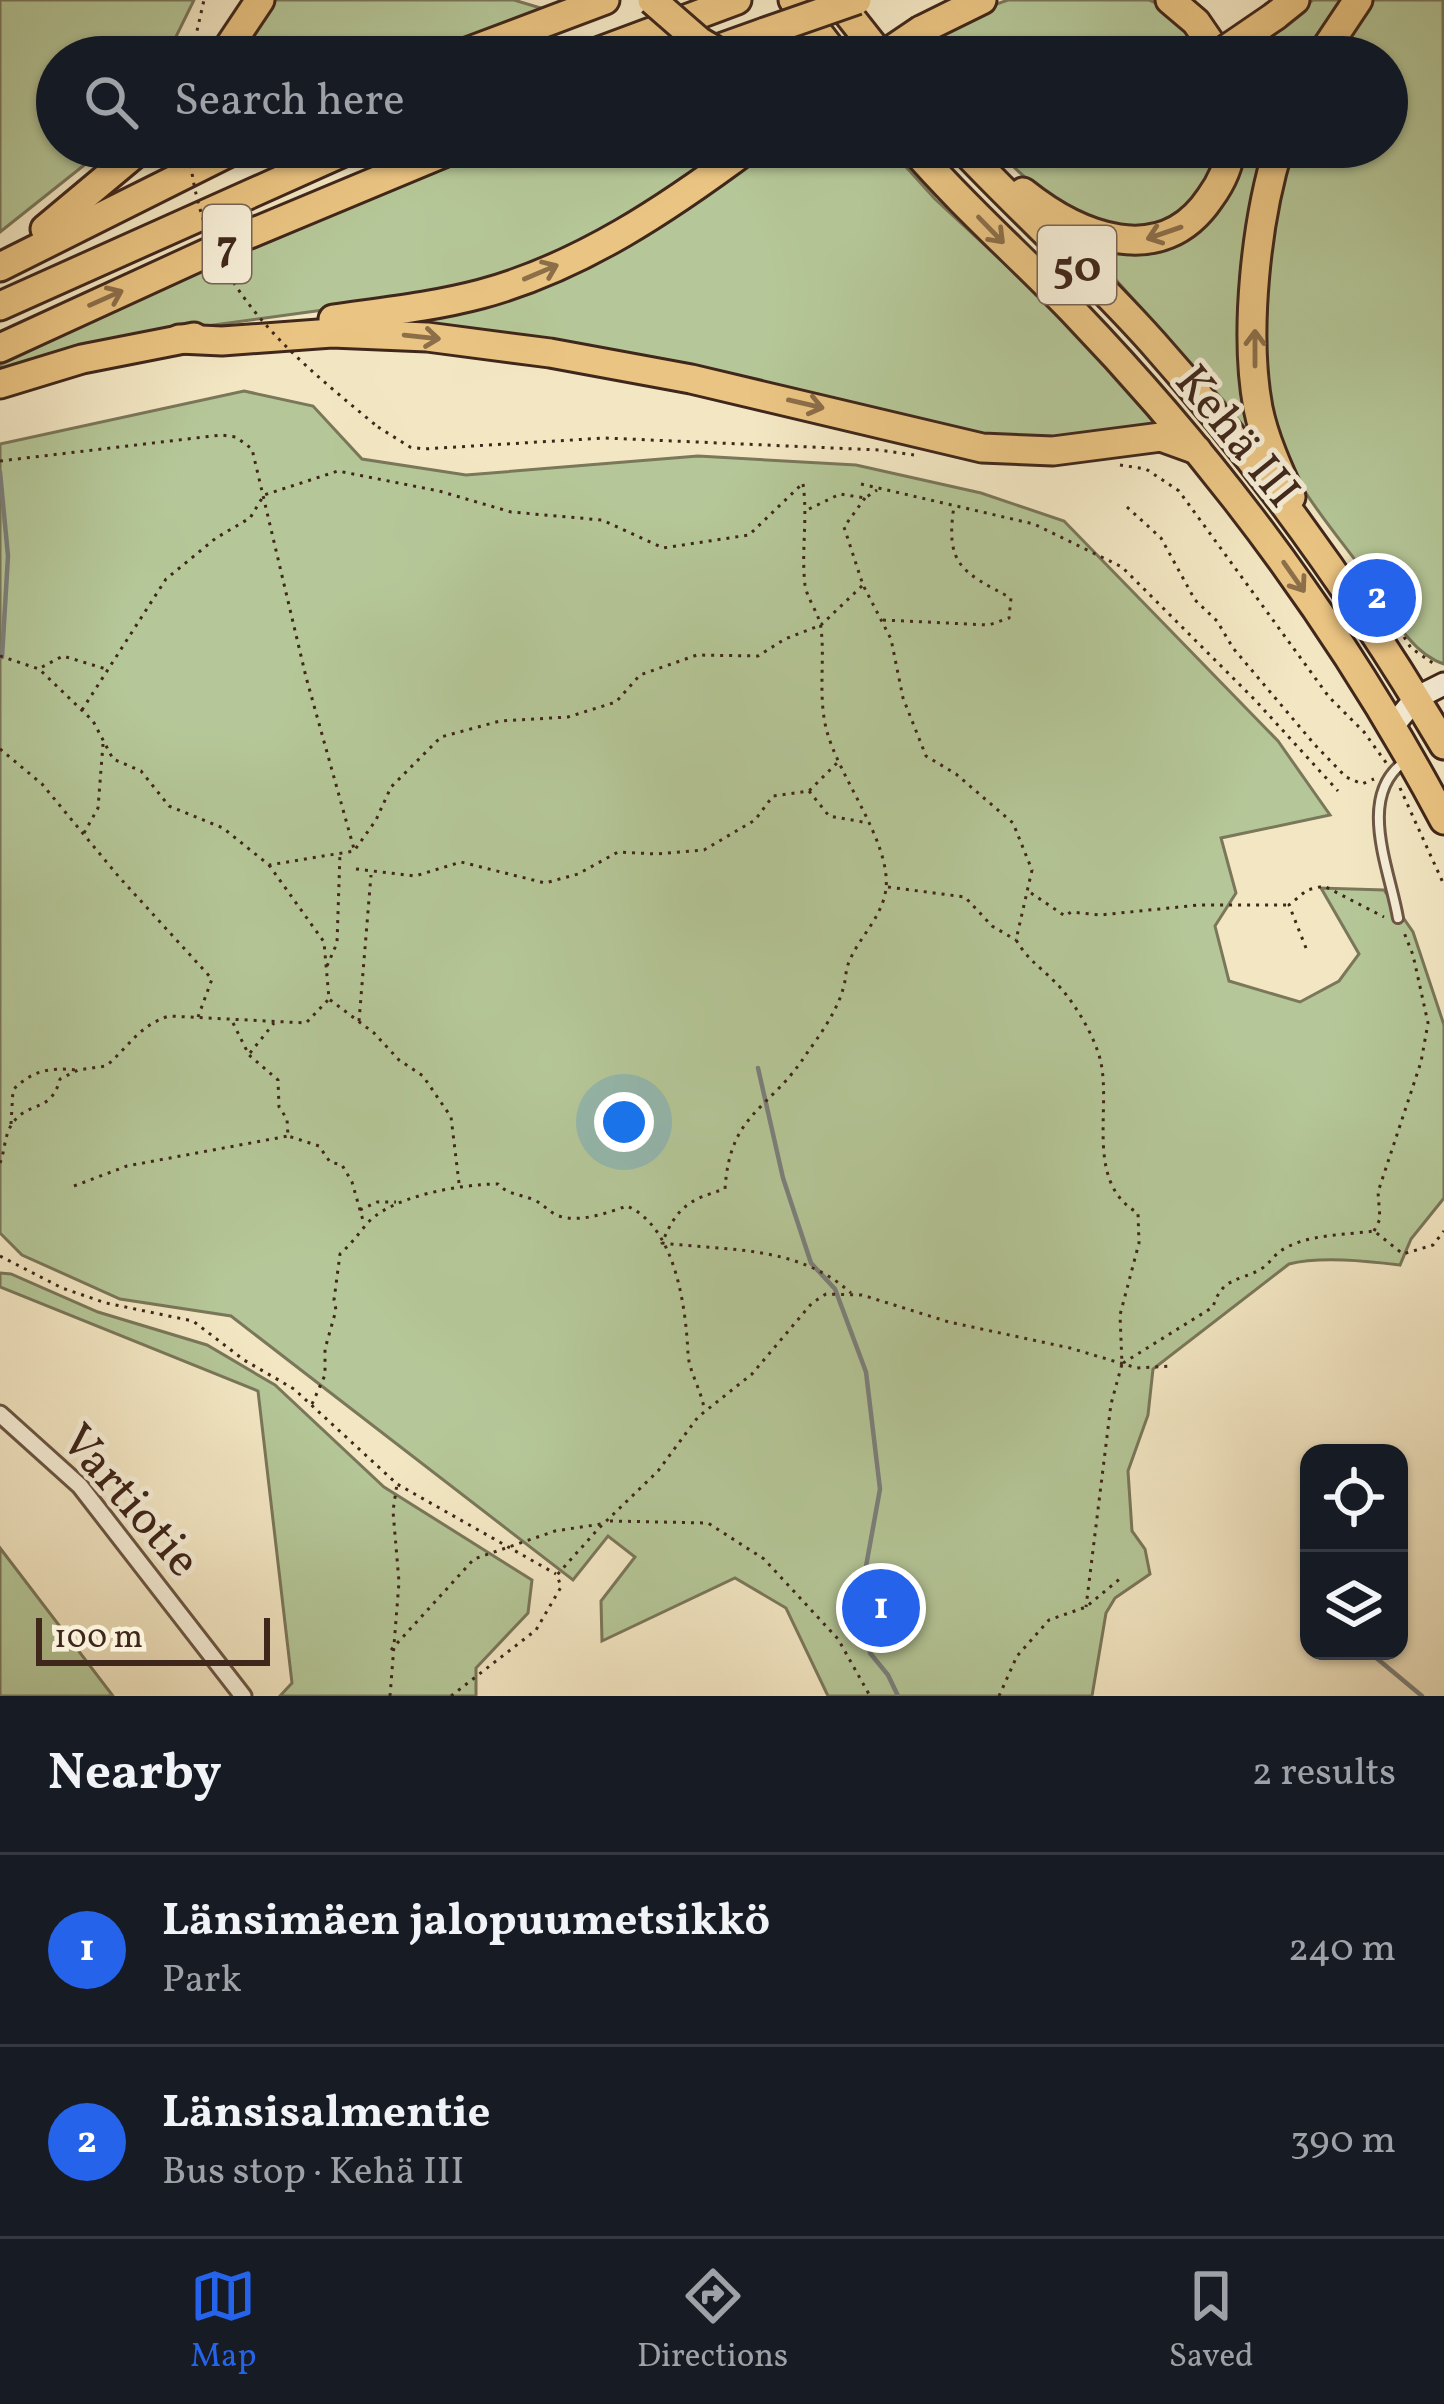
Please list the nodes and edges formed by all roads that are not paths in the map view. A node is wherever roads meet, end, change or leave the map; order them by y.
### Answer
1 (260, 0) edge
2 (605, 0) edge
3 (652, 0) edge
4 (737, 0) edge
5 (793, 0) edge
6 (837, 0) edge
7 (857, 0) edge
8 (982, 0) edge
9 (1170, 0) edge
10 (1358, 0) edge
11 (1285, 8) edge
12 (236, 36) edge
13 (510, 36) edge
14 (640, 36) edge
15 (694, 36) edge
16 (754, 36) edge
17 (821, 36) edge
18 (865, 36) edge
19 (912, 36) edge
20 (1204, 36) edge
21 (1246, 36) edge
22 (1334, 36) edge
23 (119, 168) edge
24 (197, 168) edge
25 (308, 168) edge
26 (408, 168) edge
27 (721, 168) edge
28 (933, 168) edge
29 (984, 168) edge
30 (991, 168) edge
31 (1224, 168) edge
32 (1275, 168) edge
33 (0, 264) edge
34 (0, 306) edge
35 (179, 339) junction
36 (0, 348) edge
37 (0, 384) edge
38 (1196, 450) junction
39 (1310, 538) junction
40 (1444, 684) edge
41 (1429, 706) edge
42 (1392, 727) junction
43 (1444, 745) edge
44 (1401, 764) junction
45 (1444, 820) edge
46 (1398, 917) dead end
47 (0, 1414) edge
48 (244, 1696) edge

1 - 12 highway
2 - 13 highway
3 - 15 highway, bridge
4 - 14 highway
5 - 17 highway
6 - 18 highway
7 - 16 highway, bridge
8 - 19 highway, bridge
9 - 20 highway
10 - 22 highway
11 - 21 highway, bridge
23 - 33 highway
24 - 33 highway
25 - 34 highway, 7
36 -> 26 highway, 7
35 -> 27 highway
28 -> 38 highway, Kehä III / 50
29 - 39 highway, Kehä III / 50
31 -> 30 highway
39 -> 32 highway
35 - 37 highway
35 -> 38 highway
38 -> 42 highway, Kehä III / 50
39 - 41 highway, Kehä III / 50
40 - 41 street
41 - 42 street
41 - 43 highway, Kehä III / 50
42 - 44 highway, Kehä III / 50
44 - 45 highway, Kehä III / 50
44 - 46 lane
47 - 48 street, Vartiotie

